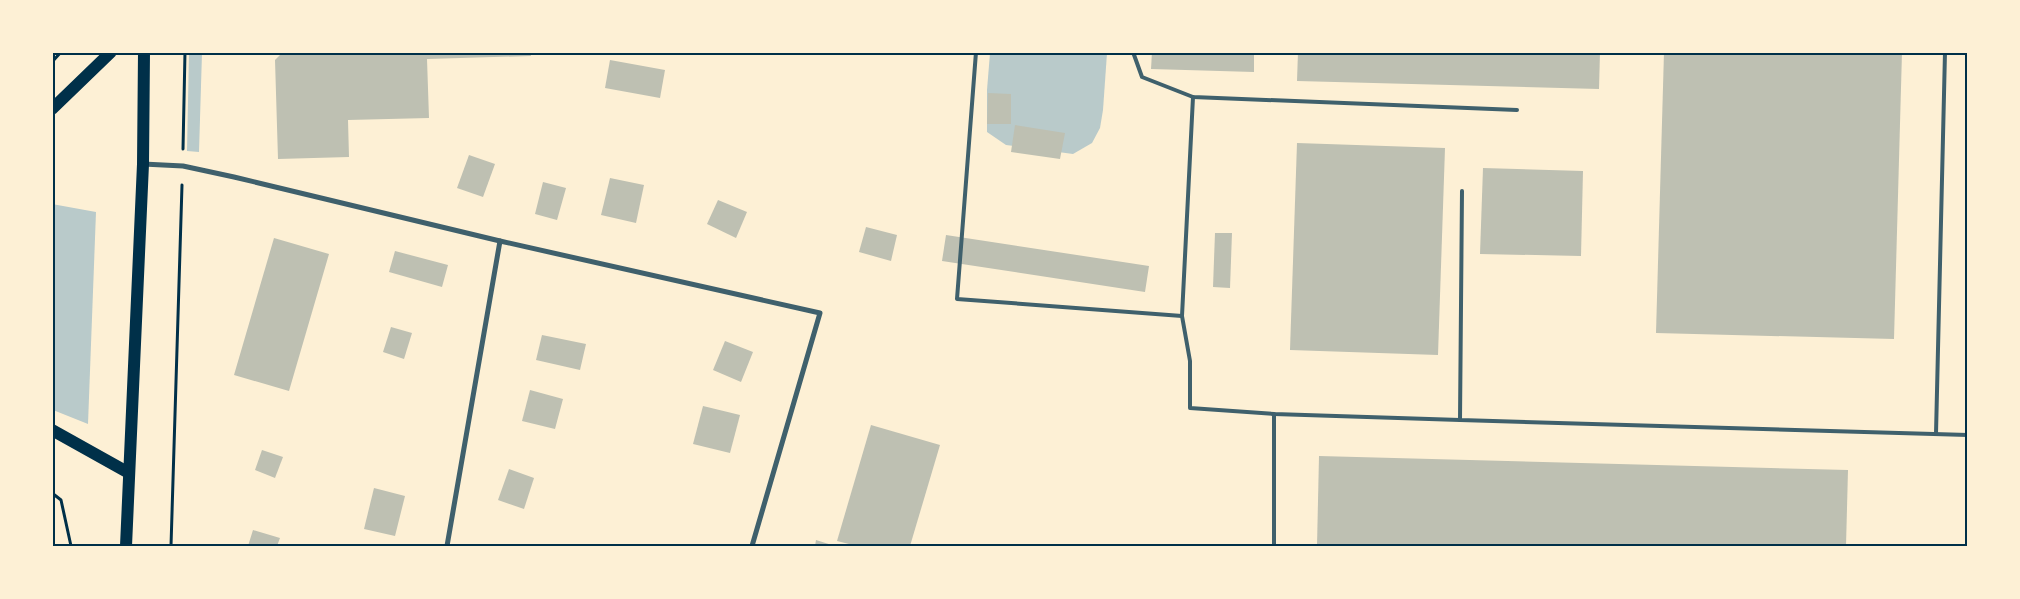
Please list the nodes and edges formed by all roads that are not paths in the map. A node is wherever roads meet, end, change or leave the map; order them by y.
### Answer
1 (111, 52) edge
2 (144, 52) edge
3 (976, 52) edge
4 (1133, 52) edge
5 (1945, 52) edge
6 (1193, 97) junction
7 (52, 109) edge
8 (1517, 110) dead end
9 (143, 164) junction
10 (1462, 191) dead end
11 (500, 241) junction
12 (1182, 316) junction
13 (1274, 414) junction
14 (1460, 420) junction
15 (52, 430) edge
16 (1936, 434) junction
17 (1968, 435) edge
18 (130, 473) junction
19 (126, 546) edge
20 (447, 546) edge
21 (752, 546) edge
22 (1274, 546) edge

1 - 7 main road
2 - 9 main road
3 - 12 lane
4 - 6 lane
5 - 16 lane
6 - 8 lane
6 - 12 lane
9 - 11 street
9 - 18 main road
10 - 14 lane
11 - 20 street
11 - 21 street
12 - 13 lane
13 - 14 lane
13 - 22 lane
14 - 16 lane
15 - 18 main road
16 - 17 lane
18 - 19 main road

